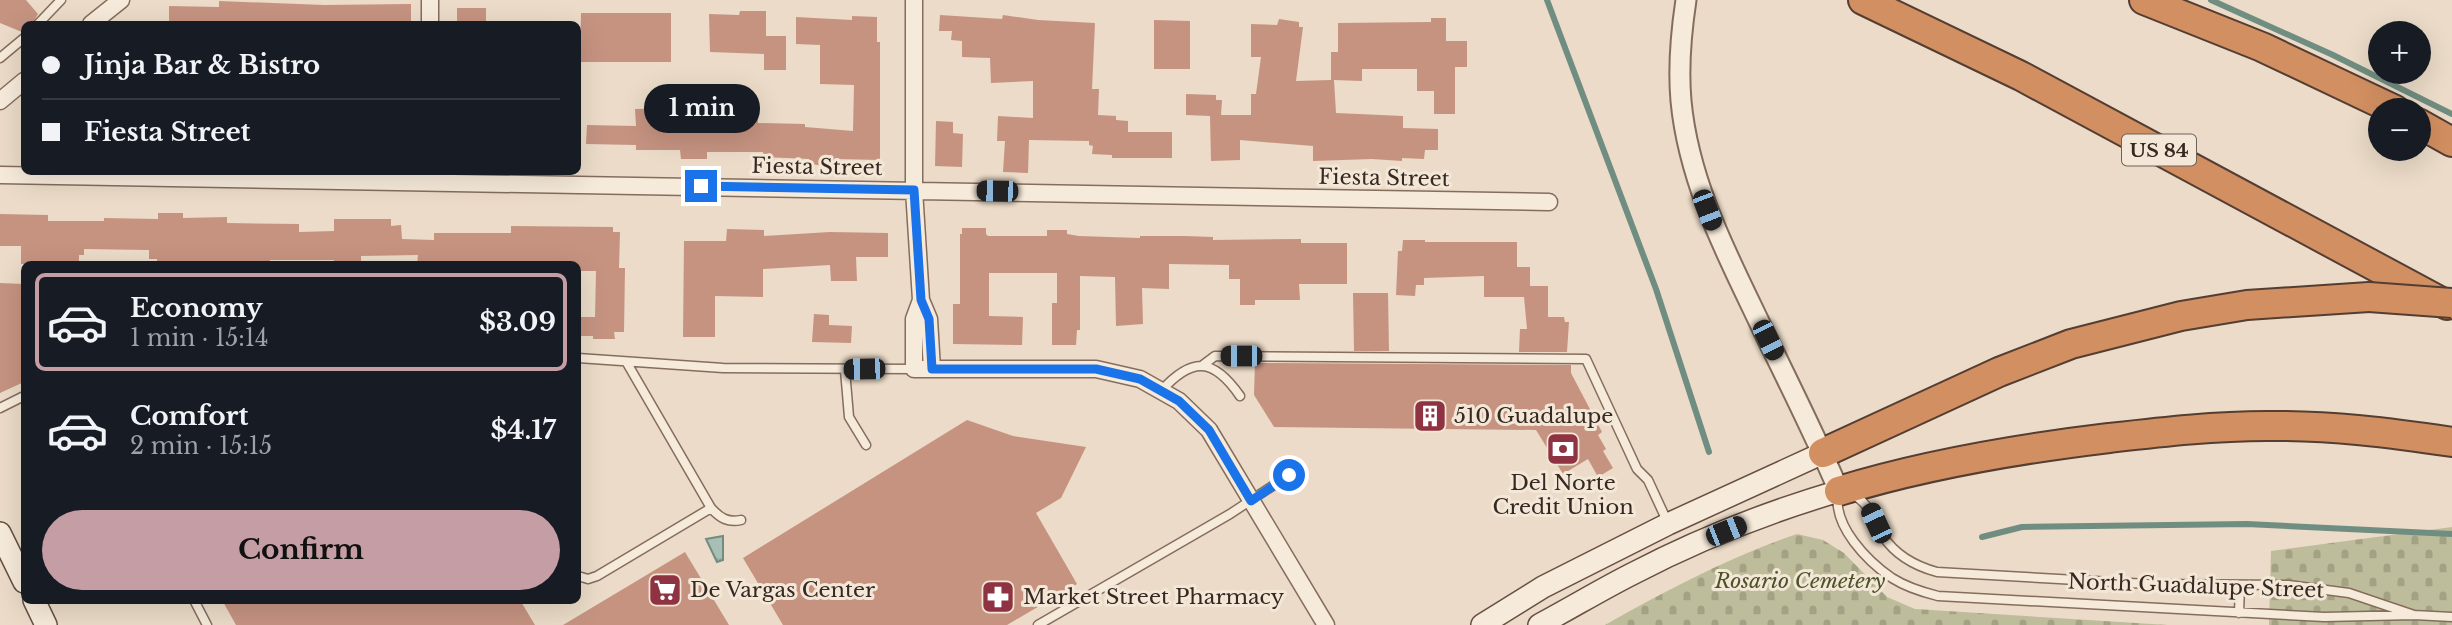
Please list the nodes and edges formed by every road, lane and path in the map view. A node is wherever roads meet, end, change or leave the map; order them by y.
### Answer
1 (61, 0) edge
2 (121, 0) edge
3 (430, 0) edge
4 (914, 0) edge
5 (1686, 0) edge
6 (1863, 0) edge
7 (2144, 0) edge
8 (41, 21) edge
9 (95, 21) edge
10 (430, 21) edge
11 (21, 40) edge
12 (0, 58) edge
13 (21, 84) edge
14 (2370, 98) edge
15 (0, 101) edge
16 (2431, 130) edge
17 (2452, 142) edge
18 (0, 175) edge
19 (428, 177) edge
20 (914, 190) junction
21 (1549, 202) dead end
22 (921, 300) junction
23 (2452, 305) edge
24 (581, 358) edge
25 (627, 363) junction
26 (1203, 365) junction
27 (914, 369) junction
28 (932, 369) junction
29 (845, 370) junction
30 (1161, 391) junction
31 (1240, 396) dead end
32 (21, 398) edge
33 (0, 408) edge
34 (2452, 442) edge
35 (866, 445) dead end
36 (1823, 453) junction
37 (1289, 475) dead end
38 (1839, 491) junction
39 (1251, 501) junction
40 (711, 508) junction
41 (741, 520) dead end
42 (1668, 524) junction
43 (0, 533) edge
44 (21, 576) edge
45 (581, 577) edge
46 (2240, 585) junction
47 (36, 604) edge
48 (196, 604) edge
49 (2239, 613) junction
50 (2414, 615) junction
51 (2452, 617) edge
52 (46, 625) edge
53 (207, 625) edge
54 (1038, 625) edge
55 (1326, 625) edge
56 (1482, 625) edge
57 (1539, 625) edge

1 - 8 lane
2 - 9 street
3 - 10 street
4 - 20 street
5 - 36 street
6 - 23 highway, US 84
7 - 14 highway
11 - 12 lane
13 - 15 street
16 - 17 highway
18 - 19 street, Fiesta Street
19 - 20 street, Fiesta Street
20 - 21 street, Fiesta Street
20 - 22 street
22 - 27 street
22 - 28 street
23 - 36 highway, bridge
24 - 25 lane
25 - 29 lane
25 - 40 lane
26 - 30 lane
26 - 31 lane
26 - 42 lane
27 - 28 street
27 - 29 lane
28 - 30 street
29 - 35 lane
30 - 39 street
32 - 33 lane
34 - 38 highway
36 - 38 street
36 - 42 main road
37 - 39 lane
38 - 46 lane, North Guadalupe Street
38 - 49 lane, North Guadalupe Street
38 - 57 main road
39 - 54 lane
39 - 55 street
40 - 41 lane
40 - 45 lane
42 - 56 main road
43 - 44 main road
46 - 49 lane
46 - 50 lane, North Guadalupe Street
47 - 52 main road
48 - 53 lane
49 - 50 lane, North Guadalupe Street
50 - 51 lane

